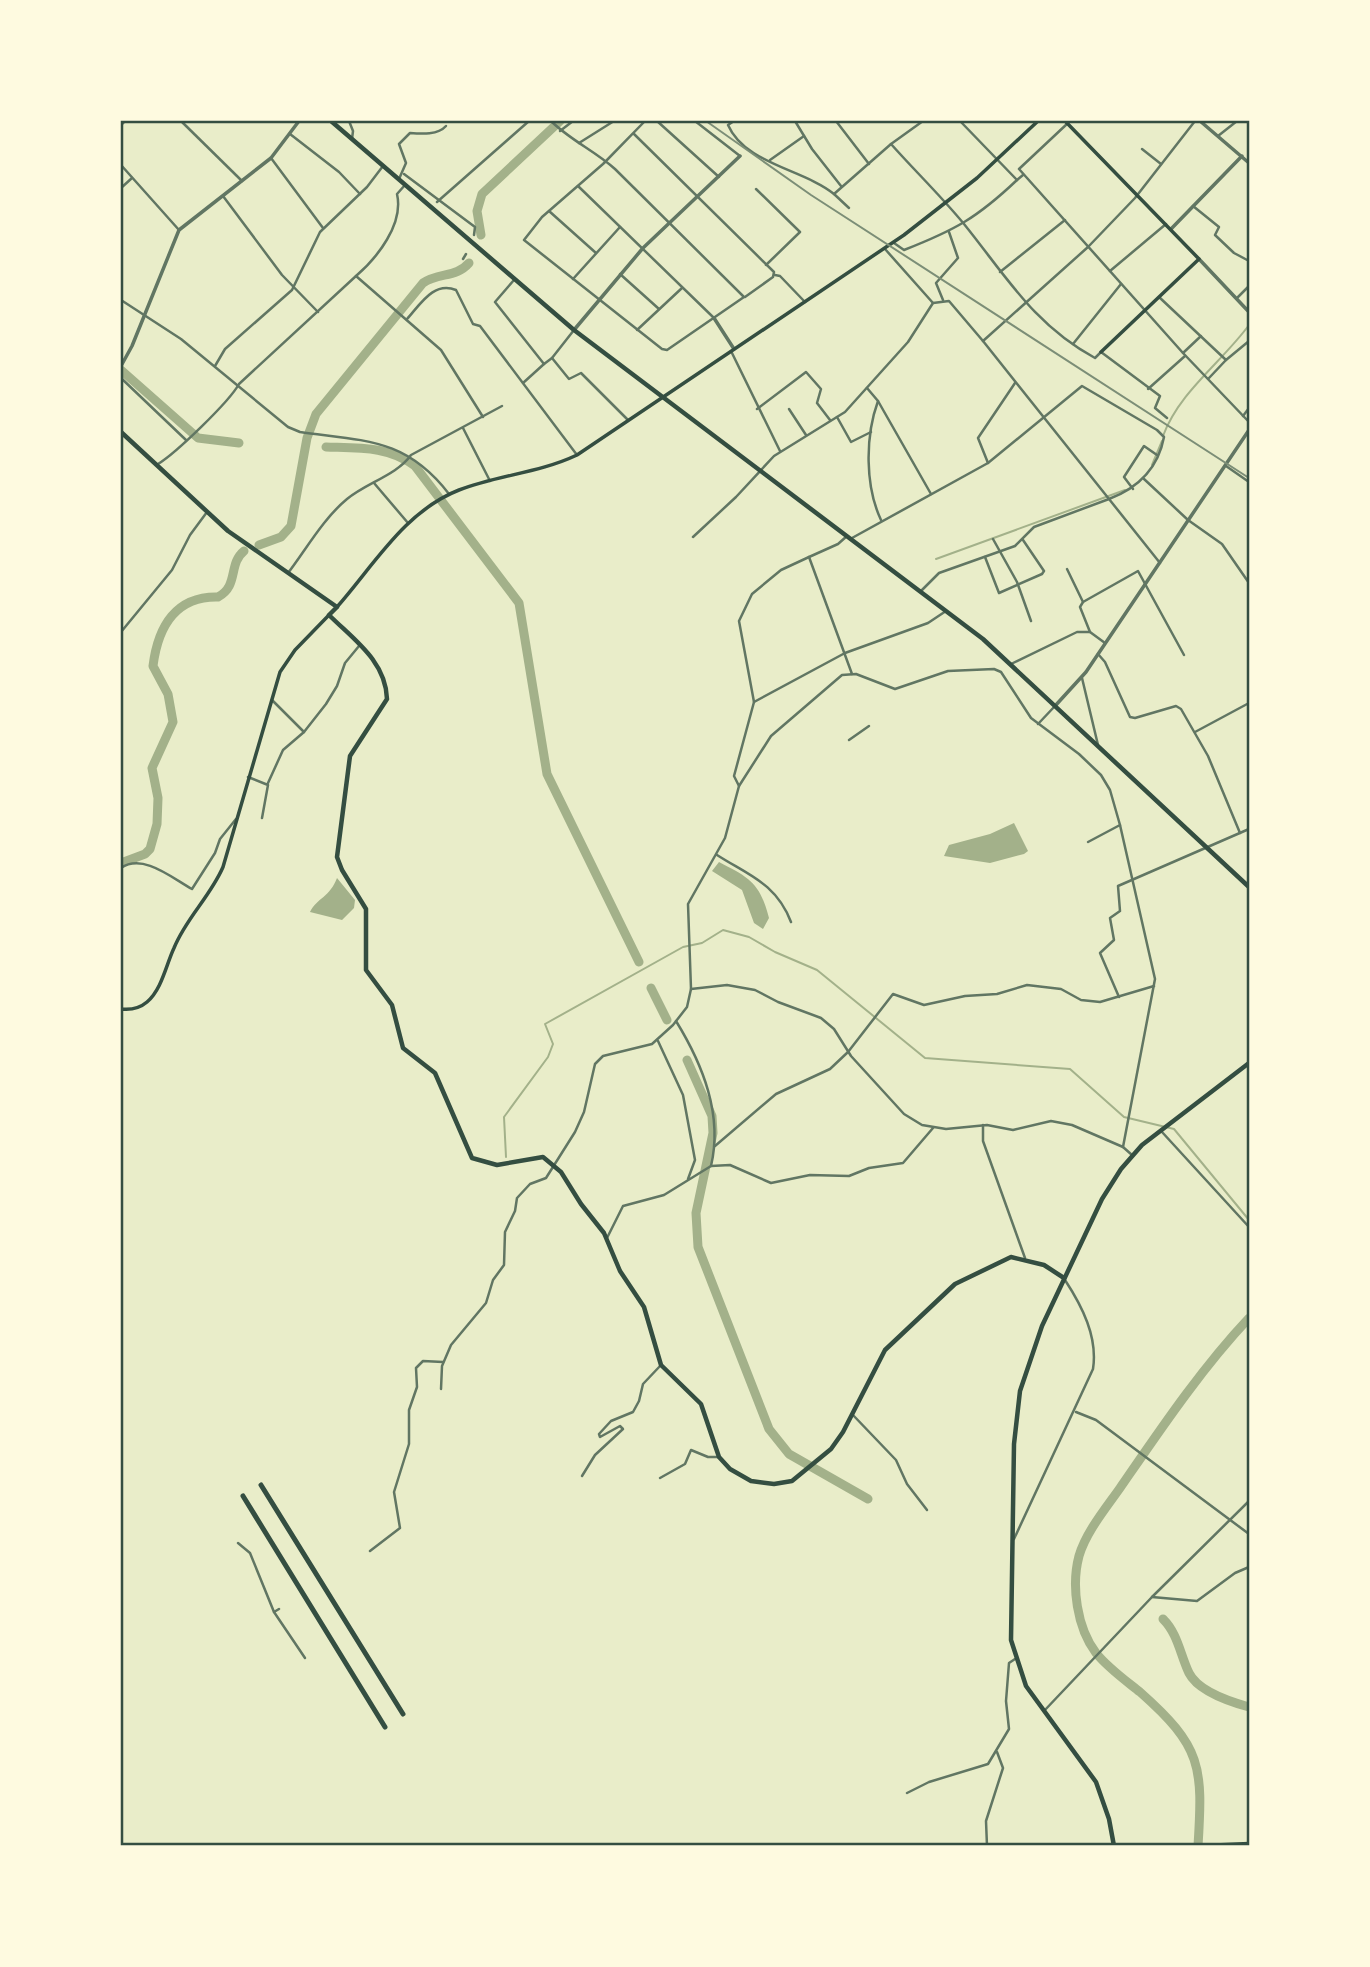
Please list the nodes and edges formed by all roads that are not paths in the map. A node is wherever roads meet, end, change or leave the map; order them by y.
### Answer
1 (125, 121) edge
2 (181, 121) edge
3 (299, 121) edge
4 (331, 121) edge
5 (349, 121) edge
6 (530, 121) edge
7 (551, 121) edge
8 (573, 121) edge
9 (614, 121) edge
10 (645, 121) edge
11 (657, 121) edge
12 (695, 121) edge
13 (734, 121) edge
14 (795, 121) edge
15 (836, 121) edge
16 (923, 121) edge
17 (960, 121) edge
18 (1038, 121) edge
19 (1197, 121) edge
20 (1237, 121) edge
21 (1067, 122) edge
22 (121, 125) edge
23 (446, 126) dead end
24 (559, 129) junction
25 (290, 134) junction
26 (634, 134) junction
27 (1217, 135) junction
28 (804, 136) junction
29 (352, 139) junction
30 (579, 142) junction
31 (891, 144) junction
32 (1142, 149) dead end
33 (740, 156) joint
34 (1242, 156) junction
35 (271, 158) junction
36 (996, 160) junction
37 (606, 161) junction
38 (769, 161) junction
39 (869, 163) junction
40 (1249, 163) edge
41 (1161, 164) junction
42 (121, 165) edge
43 (383, 166) junction
44 (404, 174) junction
45 (1023, 175) junction
46 (719, 177) junction
47 (132, 178) junction
48 (399, 179) junction
49 (1017, 180) junction
50 (242, 181) junction
51 (405, 185) junction
52 (578, 185) junction
53 (841, 186) junction
54 (121, 188) edge
55 (756, 188) dead end
56 (1136, 193) junction
57 (360, 194) junction
58 (834, 194) junction
59 (223, 196) junction
60 (698, 196) junction
61 (439, 201) junction
62 (946, 203) junction
63 (1193, 206) junction
64 (849, 208) dead end
65 (549, 210) junction
66 (1065, 220) junction
67 (670, 223) junction
68 (1166, 224) junction
69 (964, 225) junction
70 (620, 227) junction
71 (323, 228) junction
72 (1171, 229) junction
73 (179, 230) junction
74 (949, 232) junction
75 (474, 235) dead end
76 (893, 243) junction
77 (1088, 247) junction
78 (643, 248) junction
79 (885, 249) junction
80 (596, 253) junction
81 (466, 254) dead end
82 (1199, 258) junction
83 (463, 259) dead end
84 (1249, 261) edge
85 (766, 265) junction
86 (1110, 271) junction
87 (1000, 272) junction
88 (620, 274) junction
89 (775, 275) junction
90 (356, 276) junction
91 (573, 279) junction
92 (514, 280) junction
93 (1121, 284) junction
94 (1249, 286) edge
95 (295, 287) junction
96 (682, 288) junction
97 (744, 297) junction
98 (1159, 297) junction
99 (1237, 298) junction
100 (597, 299) junction
101 (121, 300) edge
102 (943, 300) junction
103 (805, 302) junction
104 (933, 303) junction
105 (1026, 303) junction
106 (659, 309) junction
107 (1145, 310) junction
108 (318, 312) junction
109 (1249, 312) edge
110 (145, 315) junction
111 (714, 318) junction
112 (407, 320) junction
113 (574, 330) junction
114 (636, 330) junction
115 (1200, 335) junction
116 (983, 341) junction
117 (1249, 341) edge
118 (1072, 345) junction
119 (733, 350) junction
120 (1101, 352) junction
121 (1185, 354) junction
122 (552, 358) junction
123 (1224, 359) junction
124 (544, 364) junction
125 (121, 366) edge
126 (215, 366) junction
127 (1206, 377) junction
128 (121, 378) edge
129 (523, 383) junction
130 (1016, 383) junction
131 (239, 384) junction
132 (867, 387) junction
133 (1148, 389) junction
134 (662, 398) junction
135 (878, 401) junction
136 (502, 406) dead end
137 (1249, 408) edge
138 (757, 409) junction
139 (789, 409) dead end
140 (483, 416) junction
141 (1243, 416) junction
142 (837, 417) junction
143 (1044, 418) junction
144 (1167, 418) dead end
145 (628, 420) junction
146 (830, 420) junction
147 (1249, 422) edge
148 (463, 428) junction
149 (1249, 430) edge
150 (121, 432) edge
151 (871, 432) junction
152 (806, 435) junction
153 (187, 439) junction
154 (780, 451) junction
155 (1156, 454) junction
156 (410, 456) junction
157 (577, 456) junction
158 (988, 463) junction
159 (156, 465) junction
160 (1226, 466) junction
161 (760, 472) junction
162 (1144, 479) junction
163 (490, 481) junction
164 (1249, 481) edge
165 (374, 482) junction
166 (1131, 487) junction
167 (931, 494) junction
168 (448, 495) junction
169 (1107, 497) junction
170 (207, 512) junction
171 (881, 520) junction
172 (1188, 520) junction
173 (408, 523) junction
174 (693, 537) dead end
175 (850, 537) junction
176 (993, 539) dead end
177 (1023, 540) junction
178 (998, 552) junction
179 (808, 557) junction
180 (985, 557) junction
181 (1160, 563) junction
182 (1067, 569) dead end
183 (288, 573) junction
184 (1249, 583) edge
185 (1018, 584) junction
186 (1146, 584) junction
187 (921, 591) junction
188 (1083, 602) junction
189 (337, 607) junction
190 (947, 611) junction
191 (329, 615) junction
192 (1031, 621) dead end
193 (121, 632) edge
194 (1090, 632) junction
195 (1105, 643) junction
196 (361, 644) junction
197 (845, 653) junction
198 (1098, 654) junction
199 (1184, 654) dead end
200 (1011, 664) junction
201 (852, 674) junction
202 (1082, 677) junction
203 (270, 699) junction
204 (754, 702) junction
205 (1249, 703) edge
206 (1055, 706) junction
207 (1038, 724) junction
208 (869, 726) dead end
209 (304, 732) junction
210 (1195, 732) junction
211 (849, 740) dead end
212 (1098, 746) junction
213 (248, 777) junction
214 (268, 783) junction
215 (738, 786) junction
216 (262, 818) dead end
217 (236, 819) junction
218 (1120, 825) junction
219 (1249, 829) edge
220 (1240, 833) junction
221 (1088, 842) dead end
222 (1208, 848) junction
223 (717, 855) junction
224 (121, 868) edge
225 (1133, 880) junction
226 (1249, 887) edge
227 (791, 922) dead end
228 (1154, 986) junction
229 (691, 989) junction
230 (1119, 997) junction
231 (121, 1009) edge
232 (676, 1021) junction
233 (658, 1040) junction
234 (848, 1052) junction
235 (1249, 1062) edge
236 (983, 1125) junction
237 (933, 1128) junction
238 (1163, 1128) junction
239 (715, 1146) junction
240 (1123, 1147) junction
241 (1132, 1155) junction
242 (556, 1165) junction
243 (710, 1166) junction
244 (688, 1179) junction
245 (1249, 1227) edge
246 (607, 1238) junction
247 (1025, 1259) junction
248 (1065, 1278) junction
249 (443, 1362) junction
250 (661, 1365) junction
251 (441, 1389) dead end
252 (1076, 1412) junction
253 (852, 1414) junction
254 (719, 1457) junction
255 (582, 1476) dead end
256 (660, 1478) dead end
257 (261, 1485) dead end
258 (243, 1496) dead end
259 (1249, 1501) edge
260 (927, 1510) dead end
261 (1230, 1519) junction
262 (1249, 1534) edge
263 (238, 1543) dead end
264 (1011, 1545) junction
265 (370, 1550) dead end
266 (1249, 1567) edge
267 (1152, 1597) junction
268 (279, 1609) dead end
269 (274, 1612) junction
270 (305, 1658) dead end
271 (1015, 1660) junction
272 (1043, 1711) junction
273 (404, 1714) dead end
274 (385, 1727) dead end
275 (997, 1752) junction
276 (907, 1793) dead end
277 (1249, 1844) edge
278 (987, 1846) edge
279 (1114, 1846) edge
280 (1204, 1846) edge

1 - 22 street
2 - 50 street
3 - 25 street
4 - 29 main road
5 - 29 street
6 - 61 street
7 - 24 street
8 - 24 street
9 - 30 street
10 - 26 street
11 - 46 street
12 - 33 street
13 - 38 street
14 - 28 street
15 - 39 street
16 - 31 street
17 - 36 street
18 - 36 main road
19 - 27 street
19 - 41 street
20 - 27 street
21 - 45 street
21 - 56 main road
23 - 44 street
24 - 30 street
25 - 35 street
25 - 57 street
26 - 37 street
26 - 60 street
27 - 34 street
28 - 38 street
28 - 53 street
29 - 43 main road
30 - 37 street
31 - 39 street
31 - 62 street
32 - 41 street
33 - 46 street
34 - 40 street
34 - 63 street
35 - 50 street
35 - 71 street
36 - 49 street
36 - 62 main road
37 - 52 street
37 - 67 street
38 - 58 street
39 - 53 street
41 - 56 street
42 - 47 street
43 - 48 main road
43 - 57 street
44 - 48 street
44 - 61 street
45 - 49 street
45 - 66 street
46 - 60 street
47 - 54 street
47 - 73 street
48 - 51 main road
49 - 69 street
50 - 59 street
51 - 90 street
51 - 92 main road
52 - 65 street
52 - 70 street
53 - 58 street
55 - 85 street
56 - 68 main road
56 - 77 street
57 - 71 street
58 - 64 street
59 - 73 street
59 - 95 street
60 - 67 street
60 - 85 street
61 - 75 street
62 - 69 street
62 - 76 main road
63 - 72 street
63 - 84 street
65 - 80 street
65 - 91 street
66 - 77 street
66 - 87 street
67 - 78 street
67 - 97 street
68 - 72 main road
68 - 86 street
69 - 74 street
69 - 87 street
70 - 78 street
70 - 80 street
71 - 95 street
72 - 82 main road
73 - 110 street
74 - 76 street
74 - 102 street
76 - 79 main road
77 - 86 street
77 - 105 street
78 - 88 street
78 - 96 street
79 - 103 main road
79 - 104 street
80 - 91 street
81 - 83 street
82 - 98 main road
82 - 99 street
85 - 89 street
86 - 93 street
87 - 105 street
88 - 100 street
88 - 106 street
89 - 97 street
89 - 103 street
90 - 108 street
90 - 112 street
91 - 100 street
92 - 113 main road
92 - 124 street
93 - 107 street
93 - 118 street
94 - 99 street
95 - 108 street
95 - 126 street
96 - 106 street
96 - 111 street
97 - 111 street
98 - 107 main road
98 - 115 street
99 - 109 street
100 - 113 street
100 - 114 street
101 - 110 street
102 - 104 street
102 - 116 street
103 - 119 main road
104 - 132 street
105 - 116 street
105 - 118 street
106 - 114 street
107 - 120 main road
107 - 121 street
108 - 131 street
110 - 125 street
110 - 126 street
111 - 114 street
111 - 119 street
112 - 129 street
112 - 140 street
113 - 122 street
113 - 134 main road
115 - 121 street
115 - 123 street
116 - 130 street
117 - 123 street
118 - 120 street
119 - 134 main road
119 - 138 street
120 - 133 street
121 - 127 street
121 - 133 street
122 - 124 street
122 - 145 street
123 - 127 street
124 - 129 street
126 - 131 street
127 - 141 street
128 - 153 street
129 - 157 street
130 - 143 street
130 - 158 street
131 - 153 street
131 - 156 street
132 - 135 street
132 - 142 street
133 - 144 street
134 - 145 main road
134 - 161 main road
135 - 151 street
135 - 167 street
136 - 140 street
137 - 141 street
138 - 146 street
138 - 154 street
139 - 152 street
140 - 148 street
141 - 147 street
142 - 146 street
142 - 151 street
143 - 155 street
143 - 158 street
143 - 169 street
145 - 157 main road
146 - 152 street
148 - 156 street
148 - 163 street
149 - 160 street
150 - 159 main road
151 - 171 street
152 - 154 street
153 - 159 street
154 - 161 street
155 - 162 street
155 - 166 street
156 - 165 street
156 - 168 street
157 - 163 main road
158 - 167 street
159 - 170 main road
160 - 164 street
160 - 172 street
161 - 174 street
161 - 175 main road
162 - 166 street
162 - 172 street
163 - 168 main road
165 - 173 street
165 - 183 street
166 - 169 street
167 - 171 street
168 - 173 main road
169 - 177 street
169 - 181 street
170 - 183 main road
170 - 193 street
171 - 175 street
172 - 181 street
172 - 184 street
173 - 189 main road
175 - 179 street
175 - 187 main road
176 - 178 street
177 - 178 street
177 - 185 street
178 - 180 street
178 - 185 street
179 - 197 street
179 - 204 street
180 - 185 street
180 - 187 street
181 - 186 street
182 - 188 street
183 - 189 main road
185 - 192 street
186 - 188 street
186 - 195 street
186 - 199 street
187 - 190 main road
188 - 194 street
189 - 191 main road
190 - 197 street
190 - 200 main road
191 - 196 main road
191 - 203 main road
194 - 195 street
194 - 200 street
195 - 198 street
196 - 209 street
196 - 242 main road
197 - 201 street
197 - 204 street
198 - 202 street
198 - 210 street
200 - 206 main road
201 - 207 street
201 - 215 street
202 - 206 street
202 - 212 street
203 - 209 street
203 - 213 main road
204 - 215 street
205 - 210 street
206 - 207 street
206 - 212 main road
207 - 218 street
208 - 211 street
209 - 214 street
210 - 220 street
212 - 222 main road
213 - 214 street
213 - 217 main road
214 - 216 street
215 - 223 street
217 - 224 street
217 - 231 main road
218 - 221 street
218 - 225 street
219 - 220 street
220 - 222 street
222 - 225 street
222 - 226 main road
223 - 227 street
223 - 229 street
225 - 228 street
225 - 230 street
228 - 230 street
228 - 240 street
229 - 232 street
229 - 234 street
230 - 234 street
232 - 233 street
232 - 239 street
233 - 242 street
233 - 244 street
234 - 237 street
234 - 239 street
235 - 238 main road
236 - 237 street
236 - 240 street
236 - 247 street
237 - 243 street
238 - 241 main road
238 - 245 street
239 - 243 street
240 - 241 street
241 - 248 main road
242 - 246 main road
242 - 249 street
243 - 244 street
244 - 246 street
246 - 250 main road
247 - 248 main road
247 - 253 main road
248 - 252 street
248 - 264 main road
249 - 251 street
249 - 265 street
250 - 254 main road
250 - 255 street
252 - 261 street
252 - 264 street
253 - 254 main road
253 - 260 street
254 - 256 street
257 - 273 highway
258 - 274 highway
259 - 261 street
261 - 262 street
261 - 267 street
263 - 269 street
264 - 271 main road
266 - 267 street
267 - 272 street
268 - 269 street
269 - 270 street
271 - 272 main road
271 - 275 street
272 - 279 main road
275 - 276 street
275 - 278 street
277 - 280 main road

